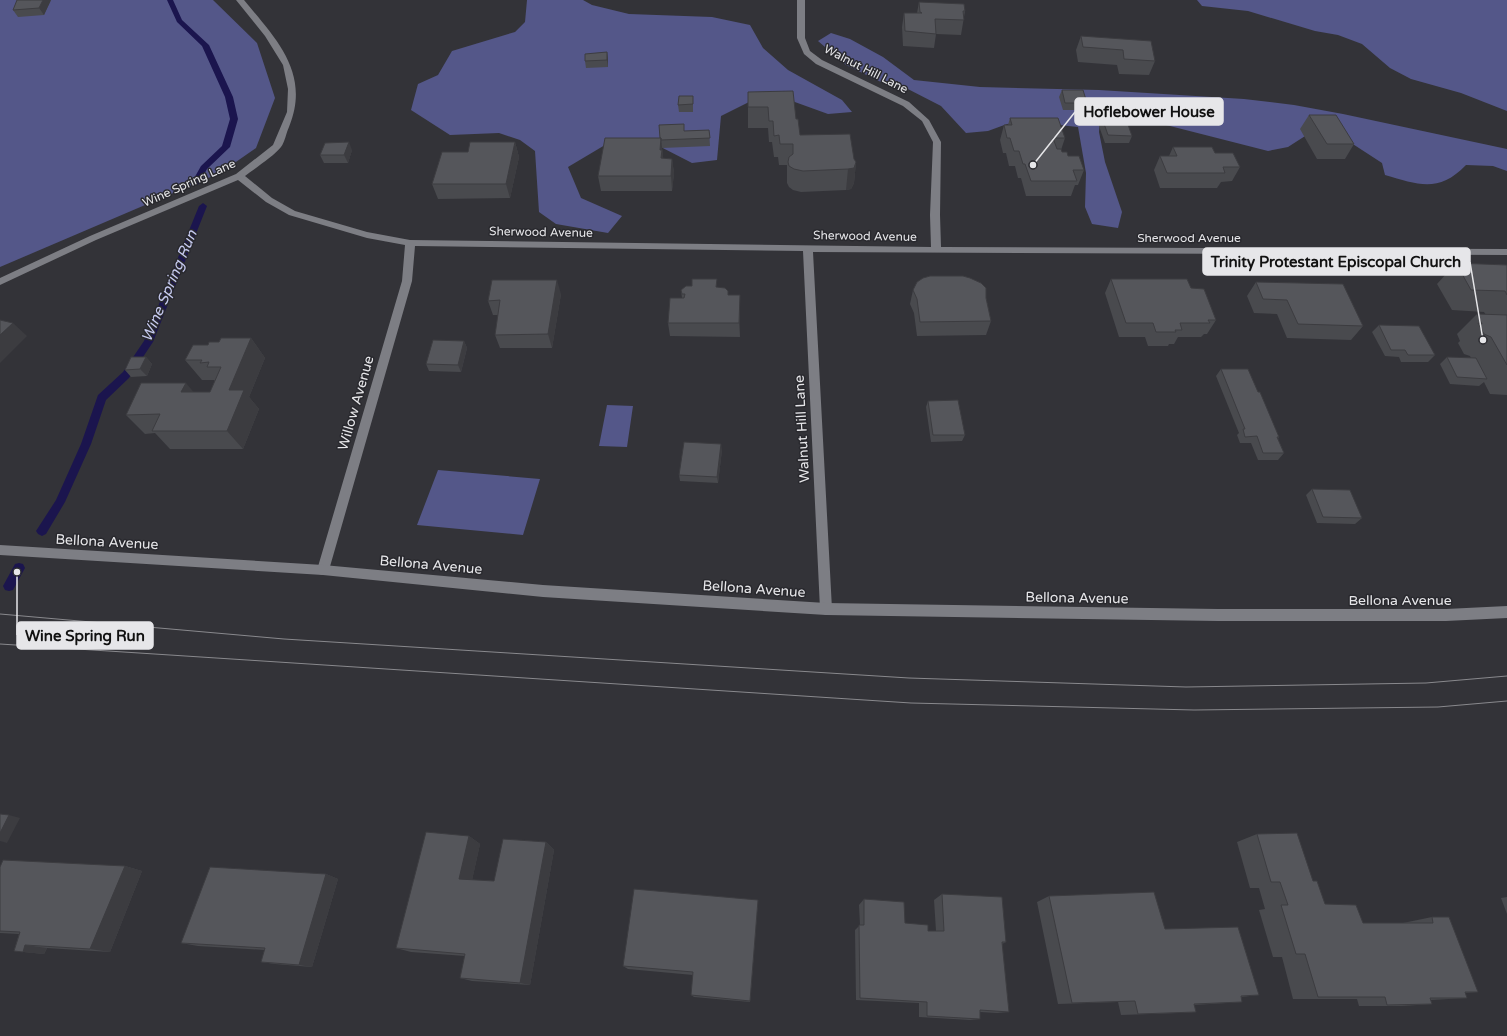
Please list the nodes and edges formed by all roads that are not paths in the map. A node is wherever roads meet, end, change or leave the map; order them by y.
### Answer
1 (240, 0) edge
2 (801, 0) edge
3 (239, 176) junction
4 (410, 243) junction
5 (808, 248) junction
6 (936, 250) junction
7 (1507, 252) edge
8 (0, 282) edge
9 (0, 550) edge
10 (323, 570) junction
11 (826, 609) junction
12 (1507, 612) edge

1 - 3 street, Wine Spring Lane
2 - 6 street, Walnut Hill Lane
3 - 4 street, Sherwood Avenue
3 - 8 street, Wine Spring Lane
4 - 5 street, Sherwood Avenue
4 - 10 street, Willow Avenue
5 - 6 street, Sherwood Avenue
5 - 11 street, Walnut Hill Lane
6 - 7 street, Sherwood Avenue
9 - 10 street, Bellona Avenue
10 - 11 street, Bellona Avenue
11 - 12 street, Bellona Avenue

